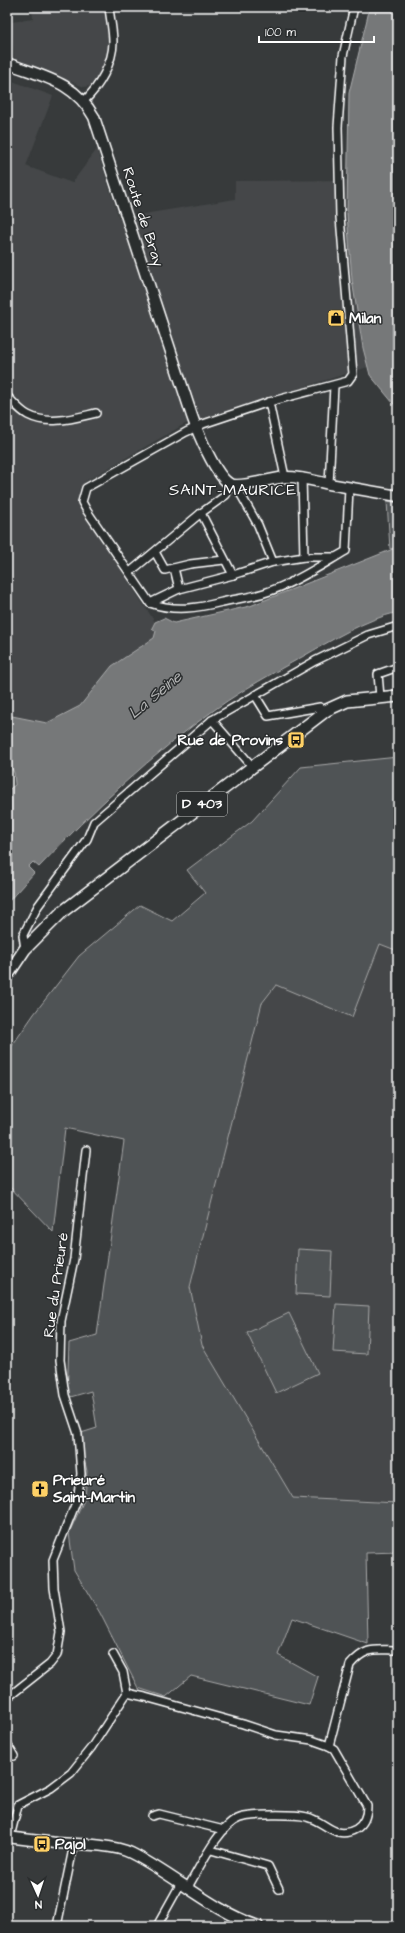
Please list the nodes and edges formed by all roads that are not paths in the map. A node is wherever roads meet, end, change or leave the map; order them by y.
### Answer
1 (109, 7) edge
2 (354, 7) edge
3 (7, 64) edge
4 (84, 101) junction
5 (334, 386) junction
6 (7, 396) edge
7 (269, 402) junction
8 (96, 413) dead end
9 (196, 427) junction
10 (285, 477) junction
11 (302, 477) junction
12 (233, 484) junction
13 (329, 484) junction
14 (349, 488) junction
15 (398, 496) edge
16 (201, 513) junction
17 (155, 552) junction
18 (304, 557) junction
19 (336, 557) junction
20 (224, 560) junction
21 (273, 562) junction
22 (174, 568) junction
23 (130, 572) junction
24 (233, 575) junction
25 (179, 589) junction
26 (150, 603) junction
27 (398, 626) edge
28 (398, 667) edge
29 (255, 695) junction
30 (398, 696) edge
31 (380, 697) junction
32 (324, 713) junction
33 (212, 720) junction
34 (252, 766) junction
35 (26, 949) junction
36 (7, 976) edge
37 (86, 1150) dead end
38 (398, 1650) edge
39 (113, 1654) dead end
40 (127, 1693) junction
41 (7, 1698) edge
42 (7, 1744) edge
43 (329, 1746) junction
44 (14, 1756) dead end
45 (152, 1816) dead end
46 (224, 1830) junction
47 (8, 1837) edge
48 (74, 1844) junction
49 (211, 1850) junction
50 (184, 1885) junction
51 (279, 1889) dead end
52 (57, 1926) edge
53 (158, 1926) edge
54 (258, 1926) edge

1 - 4 street
2 - 5 street
3 - 4 main road, Route de Bray
4 - 9 main road, Route de Bray
5 - 7 street
5 - 13 street
6 - 8 street
7 - 9 street
7 - 10 street
9 - 12 main road, Route de Bray
9 - 23 street
10 - 11 main road
10 - 12 main road
11 - 13 main road
11 - 18 street
12 - 16 street
12 - 21 street
13 - 14 main road
14 - 15 main road
14 - 19 street
16 - 17 street
16 - 20 street
17 - 22 street
17 - 23 street
18 - 19 street
18 - 21 street
19 - 26 street
20 - 22 street
20 - 24 street
21 - 24 street
22 - 25 street
23 - 26 street
24 - 25 street
25 - 26 street
27 - 29 street
28 - 31 street
29 - 32 street
29 - 33 street
30 - 31 main road, D 403
31 - 32 main road, D 403
32 - 34 main road, D 403
33 - 34 street
33 - 35 street
34 - 35 main road, D 403
35 - 36 main road, D 403
37 - 41 street, Rue du Prieuré
38 - 43 street
39 - 40 street
40 - 43 street
40 - 47 street
42 - 44 street
43 - 46 street
45 - 46 street
46 - 49 street
47 - 48 main road
48 - 50 main road
48 - 52 street
49 - 50 street
49 - 51 street
50 - 53 street
50 - 54 main road

